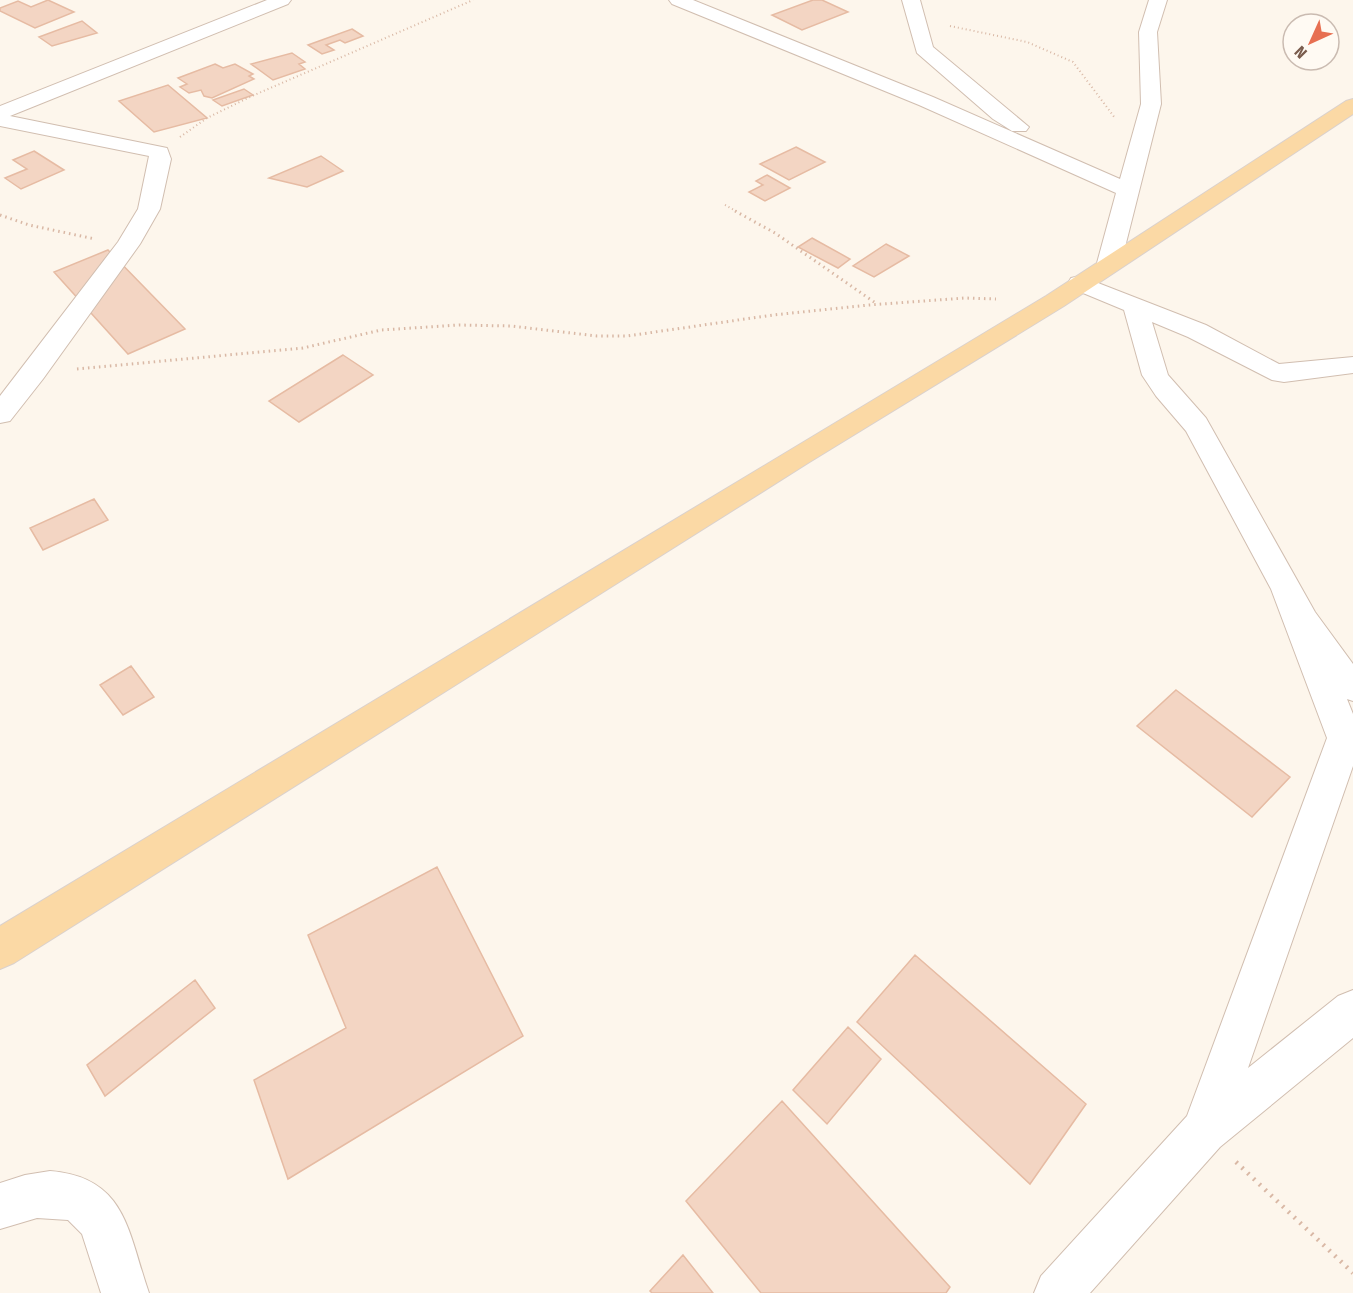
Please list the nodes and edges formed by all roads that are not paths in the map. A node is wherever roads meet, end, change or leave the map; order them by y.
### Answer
1 (282, 0) edge
2 (678, 0) edge
3 (1158, 0) edge
4 (913, 7) edge
5 (1353, 105) edge
6 (0, 113) edge
7 (0, 120) edge
8 (1129, 191) junction
9 (1108, 263) junction
10 (1080, 283) junction
11 (1135, 305) junction
12 (1353, 364) edge
13 (19, 383) edge
14 (0, 414) edge
15 (1286, 588) junction
16 (1353, 687) edge
17 (0, 949) edge
18 (1353, 1011) edge
19 (1204, 1131) junction
20 (0, 1206) edge
21 (125, 1293) edge
22 (1058, 1293) edge

1 - 6 street
2 - 8 street
3 - 8 street
4 - 8 street
5 - 9 main road
7 - 13 street
8 - 9 street
9 - 10 main road
10 - 11 street
10 - 17 main road
11 - 12 street
11 - 15 street
13 - 14 street
15 - 16 street
15 - 19 street
18 - 19 street
19 - 22 street
20 - 21 street

